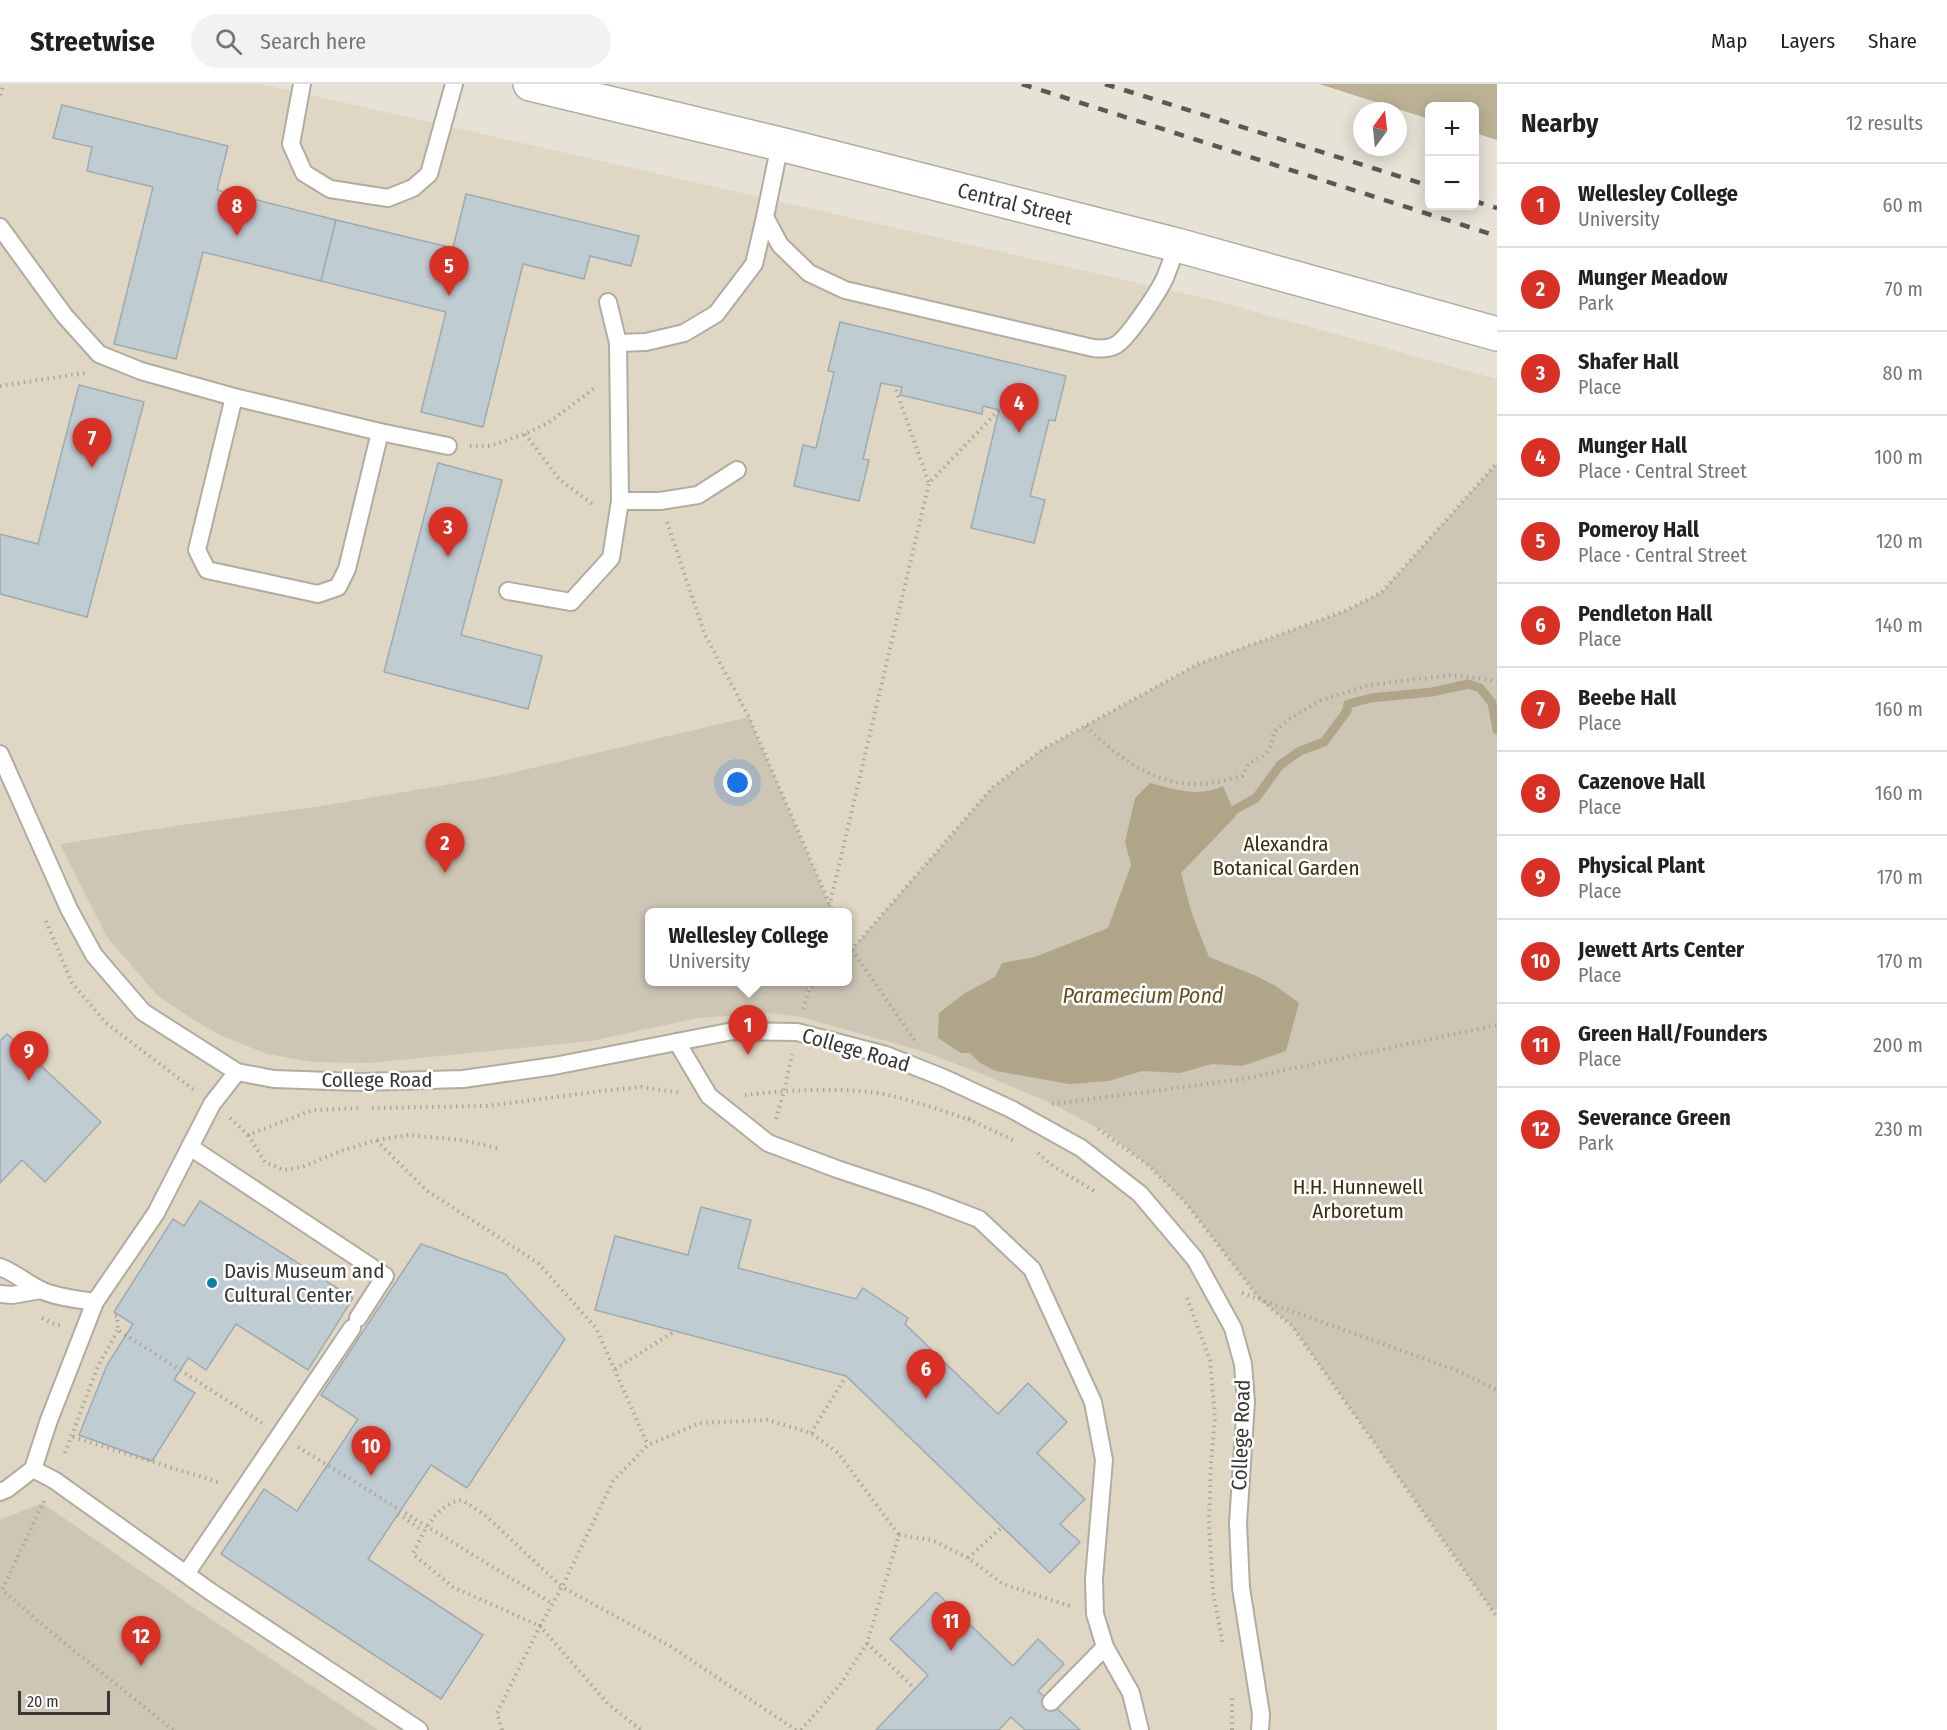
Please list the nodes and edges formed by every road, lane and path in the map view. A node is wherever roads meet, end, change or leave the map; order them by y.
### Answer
1 (4, 84) edge
2 (302, 84) edge
3 (454, 84) edge
4 (530, 84) edge
5 (0, 95) edge
6 (780, 144) junction
7 (765, 218) junction
8 (0, 227) edge
9 (1177, 245) junction
10 (608, 302) dead end
11 (1497, 334) edge
12 (618, 343) junction
13 (619, 368) junction
14 (87, 373) dead end
15 (0, 386) edge
16 (896, 390) dead end
17 (234, 397) junction
18 (999, 410) dead end
19 (380, 432) junction
20 (525, 434) junction
21 (448, 446) joint
22 (1497, 463) edge
23 (737, 471) dead end
24 (929, 483) junction
25 (620, 501) junction
26 (660, 501) junction
27 (617, 518) junction
28 (508, 591) dead end
29 (1497, 681) edge
30 (1086, 726) junction
31 (0, 754) edge
32 (830, 906) joint
33 (852, 950) joint
34 (810, 988) edge
35 (797, 1032) junction
36 (677, 1042) junction
37 (237, 1072) junction
38 (944, 1078) junction
39 (248, 1135) dead end
40 (376, 1140) junction
41 (1014, 1140) dead end
42 (768, 1143) junction
43 (190, 1147) junction
44 (497, 1148) dead end
45 (1033, 1149) dead end
46 (1096, 1192) dead end
47 (0, 1268) edge
48 (41, 1290) junction
49 (1185, 1292) dead end
50 (0, 1294) edge
51 (1260, 1299) dead end
52 (95, 1302) junction
53 (118, 1330) dead end
54 (675, 1331) dead end
55 (615, 1369) junction
56 (846, 1376) dead end
57 (1497, 1389) edge
58 (811, 1433) junction
59 (73, 1437) junction
60 (648, 1445) junction
61 (33, 1469) junction
62 (54, 1480) junction
63 (222, 1483) dead end
64 (0, 1492) edge
65 (398, 1514) dead end
66 (1002, 1527) dead end
67 (423, 1531) junction
68 (899, 1535) junction
69 (454, 1542) dead end
70 (968, 1558) junction
71 (186, 1574) junction
72 (562, 1587) junction
73 (1, 1589) edge
74 (553, 1604) junction
75 (1095, 1614) junction
76 (540, 1626) junction
77 (867, 1643) junction
78 (1105, 1647) junction
79 (1224, 1651) dead end
80 (1231, 1686) dead end
81 (915, 1689) dead end
82 (1051, 1702) dead end
83 (173, 1730) edge
84 (419, 1730) edge
85 (502, 1730) edge
86 (641, 1730) edge
87 (796, 1730) edge
88 (801, 1730) edge
89 (1140, 1730) edge
90 (1232, 1730) edge
91 (1260, 1730) edge

1 - 5 path
2 - 3 lane
4 - 6 main road, Central Street
6 - 7 lane
6 - 9 main road, Central Street
7 - 9 lane
7 - 12 lane
8 - 17 lane
9 - 11 main road, Central Street
10 - 12 lane
12 - 13 lane
13 - 20 path
13 - 25 lane
14 - 15 path
16 - 24 path
17 - 19 lane
17 - 19 lane
18 - 24 path
19 - 21 lane
20 - 21 path
20 - 27 path
22 - 30 path
23 - 26 lane
24 - 32 path
25 - 26 lane
25 - 27 lane
26 - 32 path
27 - 28 lane
29 - 30 path
30 - 33 path
31 - 37 lane, College Road
33 - 38 path
34 - 35 path
35 - 36 lane, College Road
35 - 38 lane, College Road
35 - 42 path
36 - 37 lane, College Road
36 - 42 lane
37 - 43 lane
38 - 41 path
38 - 91 lane, College Road
39 - 40 path
40 - 44 path
40 - 55 path
42 - 75 lane
43 - 52 lane
43 - 71 lane
45 - 46 path
47 - 48 lane
48 - 50 lane
48 - 52 lane
49 - 79 path
51 - 57 path
52 - 61 lane
53 - 59 path
54 - 55 path
55 - 60 path
56 - 58 path
58 - 60 path
58 - 68 path
59 - 62 path
59 - 63 path
60 - 72 path
61 - 62 lane
61 - 64 lane
62 - 71 lane
62 - 73 path
65 - 67 path
66 - 70 path
67 - 72 path
67 - 76 path
68 - 70 path
68 - 77 path
69 - 74 path
70 - 75 path
71 - 84 lane
72 - 74 path
72 - 87 path
73 - 83 path
74 - 76 path
75 - 78 lane
76 - 85 path
76 - 86 path
77 - 81 path
77 - 88 path
78 - 82 lane
78 - 89 lane
80 - 90 path

